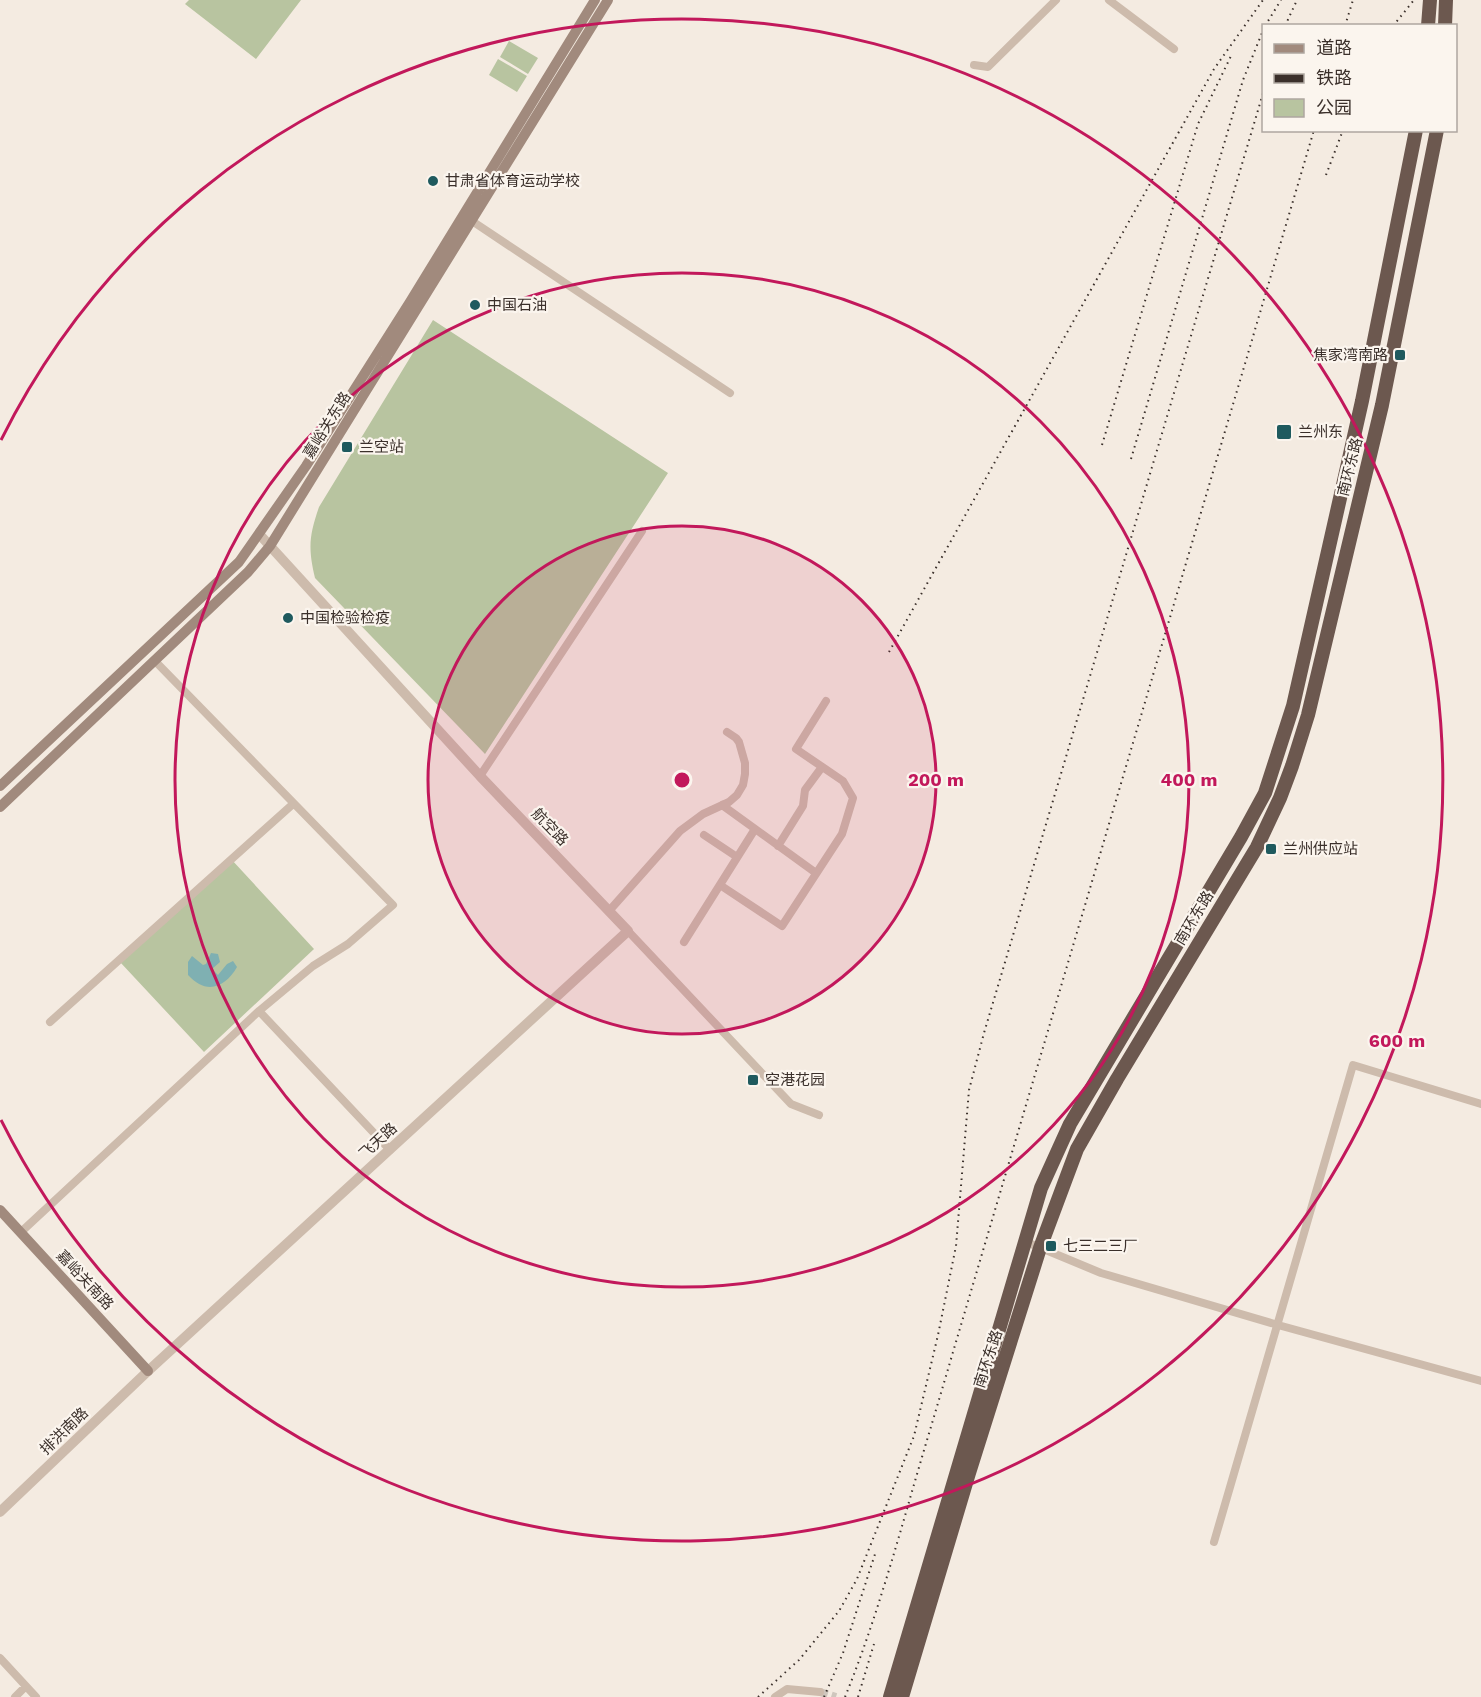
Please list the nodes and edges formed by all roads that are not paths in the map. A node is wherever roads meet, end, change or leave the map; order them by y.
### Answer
1 (595, 0) edge
2 (608, 0) edge
3 (1056, 0) edge
4 (1109, 0) edge
5 (1430, 0) edge
6 (1446, 0) edge
7 (1428, 24) edge
8 (1445, 24) edge
9 (1174, 49) dead end
10 (974, 65) dead end
11 (1416, 132) edge
12 (1437, 132) edge
13 (472, 221) junction
14 (730, 393) dead end
15 (1362, 401) junction
16 (1382, 405) junction
17 (642, 531) dead end
18 (260, 535) junction
19 (270, 546) junction
20 (154, 660) junction
21 (826, 701) dead end
22 (727, 732) dead end
23 (822, 767) junction
24 (480, 776) junction
25 (0, 786) edge
26 (293, 804) junction
27 (722, 806) junction
28 (0, 807) edge
29 (754, 829) junction
30 (704, 835) dead end
31 (778, 846) junction
32 (737, 857) junction
33 (816, 873) junction
34 (720, 885) junction
35 (609, 910) junction
36 (628, 931) junction
37 (684, 942) dead end
38 (259, 1011) junction
39 (50, 1022) dead end
40 (1481, 1104) edge
41 (819, 1115) dead end
42 (390, 1150) junction
43 (0, 1210) edge
44 (21, 1233) junction
45 (1024, 1241) junction
46 (1040, 1248) junction
47 (1278, 1325) junction
48 (148, 1371) junction
49 (1481, 1381) edge
50 (0, 1512) edge
51 (1214, 1542) dead end
52 (0, 1658) edge
53 (26, 1686) junction
54 (820, 1692) dead end
55 (15, 1697) edge
56 (36, 1697) edge
57 (775, 1697) edge
58 (890, 1697) edge
59 (902, 1697) edge

1 - 18 main road, 嘉峪关东路
2 - 13 main road, 嘉峪关东路
3 - 10 street
4 - 9 street
5 - 7 highway
6 - 8 highway
11 - 15 highway, 南环东路
12 - 16 highway, 南环东路
13 - 14 street
13 - 19 main road, 嘉峪关东路
15 - 16 highway
15 - 45 highway, 南环东路
16 - 46 highway, 南环东路
17 - 24 street
18 - 19 street, 航空路
18 - 25 main road, 嘉峪关东路
19 - 20 main road, 嘉峪关东路
19 - 24 street, 航空路
20 - 26 street
20 - 28 main road, 嘉峪关东路
21 - 23 street
22 - 27 street
23 - 31 street
23 - 33 street
24 - 35 street, 航空路
26 - 38 street
26 - 39 street
27 - 29 street
27 - 35 street
29 - 31 street
29 - 32 street
30 - 32 street
31 - 33 street
32 - 34 street
33 - 34 street
34 - 37 street
35 - 36 street, 航空路
36 - 41 street, 航空路
36 - 42 street, 飞天路
38 - 42 street
38 - 44 street
40 - 47 street
42 - 48 street, 飞天路
43 - 44 main road, 嘉峪关南路
44 - 48 main road, 嘉峪关南路
45 - 46 street
45 - 58 highway, 南环东路
46 - 47 street
46 - 59 highway, 南环东路
47 - 49 street
47 - 51 street
48 - 50 street, 排洪南路
52 - 53 street
53 - 55 street
53 - 56 street
54 - 57 street

